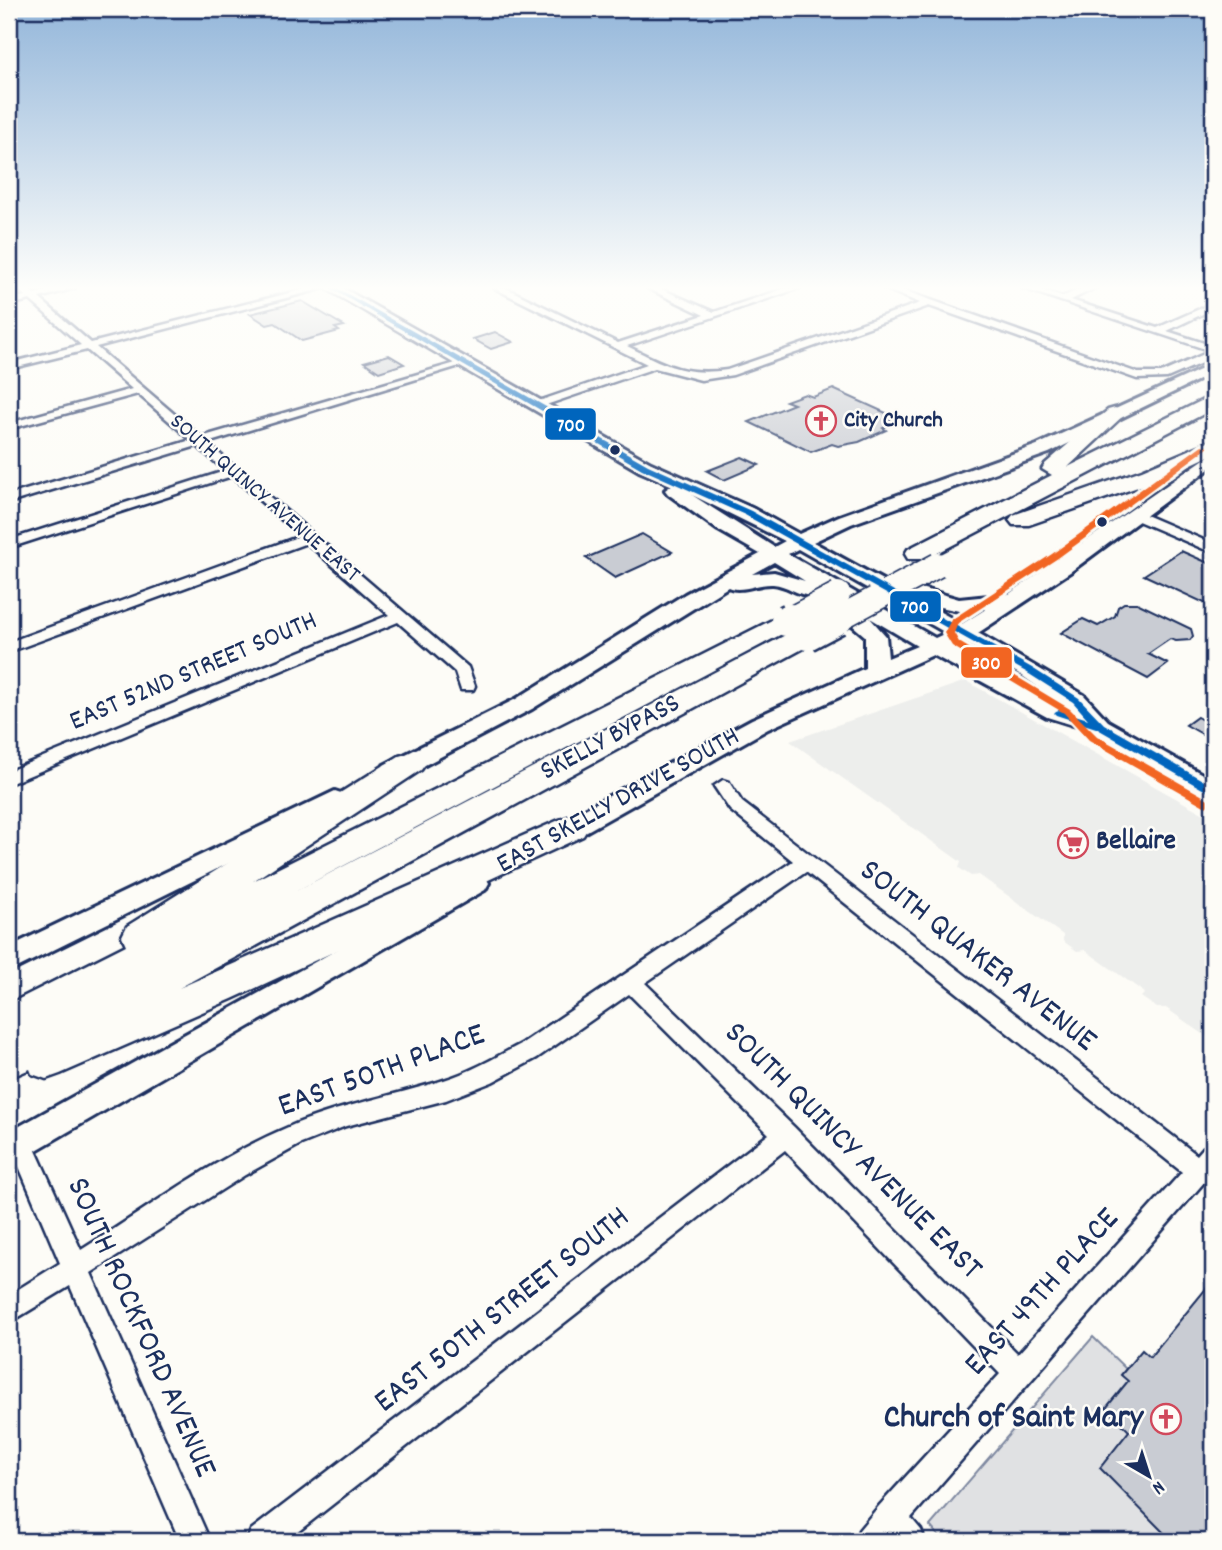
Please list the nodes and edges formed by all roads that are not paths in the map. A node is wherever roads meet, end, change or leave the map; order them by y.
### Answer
1 (31, 360) edge
2 (104, 360) edge
3 (459, 360) edge
4 (646, 360) edge
5 (764, 360) edge
6 (1092, 360) edge
7 (1200, 360) edge
8 (462, 362) junction
9 (655, 365) junction
10 (9, 366) edge
11 (1213, 368) edge
12 (138, 390) junction
13 (1213, 401) edge
14 (537, 405) junction
15 (1115, 414) junction
16 (1213, 417) edge
17 (9, 426) edge
18 (198, 442) junction
19 (1213, 446) edge
20 (1213, 458) edge
21 (645, 467) junction
22 (233, 472) junction
23 (9, 499) edge
24 (1017, 512) junction
25 (1136, 515) junction
26 (845, 520) junction
27 (1213, 530) edge
28 (308, 538) junction
29 (799, 541) junction
30 (1196, 541) junction
31 (9, 544) edge
32 (1213, 548) edge
33 (774, 554) junction
34 (1024, 593) junction
35 (692, 598) junction
36 (399, 615) junction
37 (796, 628) junction
38 (963, 633) junction
39 (9, 647) edge
40 (934, 647) junction
41 (876, 672) junction
42 (467, 686) dead end
43 (1100, 726) junction
44 (410, 763) junction
45 (9, 778) edge
46 (723, 786) dead end
47 (1213, 791) edge
48 (571, 828) junction
49 (806, 862) junction
50 (9, 960) edge
51 (632, 983) junction
52 (9, 1023) edge
53 (9, 1060) edge
54 (9, 1076) edge
55 (786, 1135) junction
56 (15, 1147) edge
57 (1206, 1163) edge
58 (75, 1268) junction
59 (9, 1310) edge
60 (1018, 1373) junction
61 (890, 1517) junction
62 (195, 1541) edge
63 (262, 1541) edge
64 (870, 1541) edge
65 (910, 1541) edge

1 - 10 street
2 - 12 street, SOUTH QUINCY AVENUE EAST
3 - 8 main road
4 - 9 street
5 - 9 street
6 - 7 street
8 - 14 main road
8 - 18 street
9 - 14 street
11 - 15 main road
12 - 17 street
12 - 18 street, SOUTH QUINCY AVENUE EAST
13 - 24 highway, SKELLY BYPASS
14 - 21 main road
15 - 24 highway
15 - 26 main road
16 - 24 highway, SKELLY BYPASS
18 - 22 street, SOUTH QUINCY AVENUE EAST
18 - 23 street
19 - 24 highway
20 - 25 main road, EAST SKELLY DRIVE SOUTH
21 - 29 main road
21 - 33 main road
22 - 28 street, SOUTH QUINCY AVENUE EAST
22 - 31 street
24 - 37 highway, SKELLY BYPASS, bridge
25 - 30 street
25 - 34 main road, EAST SKELLY DRIVE SOUTH
26 - 29 main road
26 - 34 main road
27 - 30 street
28 - 36 street, SOUTH QUINCY AVENUE EAST
28 - 39 street
29 - 33 main road
29 - 38 main road
30 - 32 street
33 - 35 main road
33 - 40 main road
34 - 38 main road, EAST SKELLY DRIVE SOUTH
35 - 41 main road
35 - 44 main road
36 - 42 street, SOUTH QUINCY AVENUE EAST
36 - 45 street, EAST 52ND STREET SOUTH
37 - 52 highway, SKELLY BYPASS
37 - 53 highway, SKELLY BYPASS
38 - 40 main road, EAST SKELLY DRIVE SOUTH
38 - 43 main road
40 - 41 main road, EAST SKELLY DRIVE SOUTH
40 - 43 main road
41 - 48 main road, EAST SKELLY DRIVE SOUTH
43 - 47 main road
44 - 50 main road
44 - 52 highway
46 - 49 street, SOUTH QUAKER AVENUE
48 - 54 highway
48 - 56 main road, EAST SKELLY DRIVE SOUTH
49 - 51 street, EAST 50TH PLACE
49 - 57 street, SOUTH QUAKER AVENUE
51 - 55 street, SOUTH QUINCY AVENUE EAST
51 - 58 street, EAST 50TH PLACE
55 - 60 street, SOUTH QUINCY AVENUE EAST
55 - 63 street, EAST 50TH STREET SOUTH
56 - 58 street, SOUTH ROCKFORD AVENUE
57 - 60 street, EAST 49TH PLACE
58 - 59 street, EAST 50TH PLACE
58 - 62 street, SOUTH ROCKFORD AVENUE
60 - 61 street, EAST 49TH PLACE
61 - 64 street, EAST 49TH PLACE
61 - 65 street

